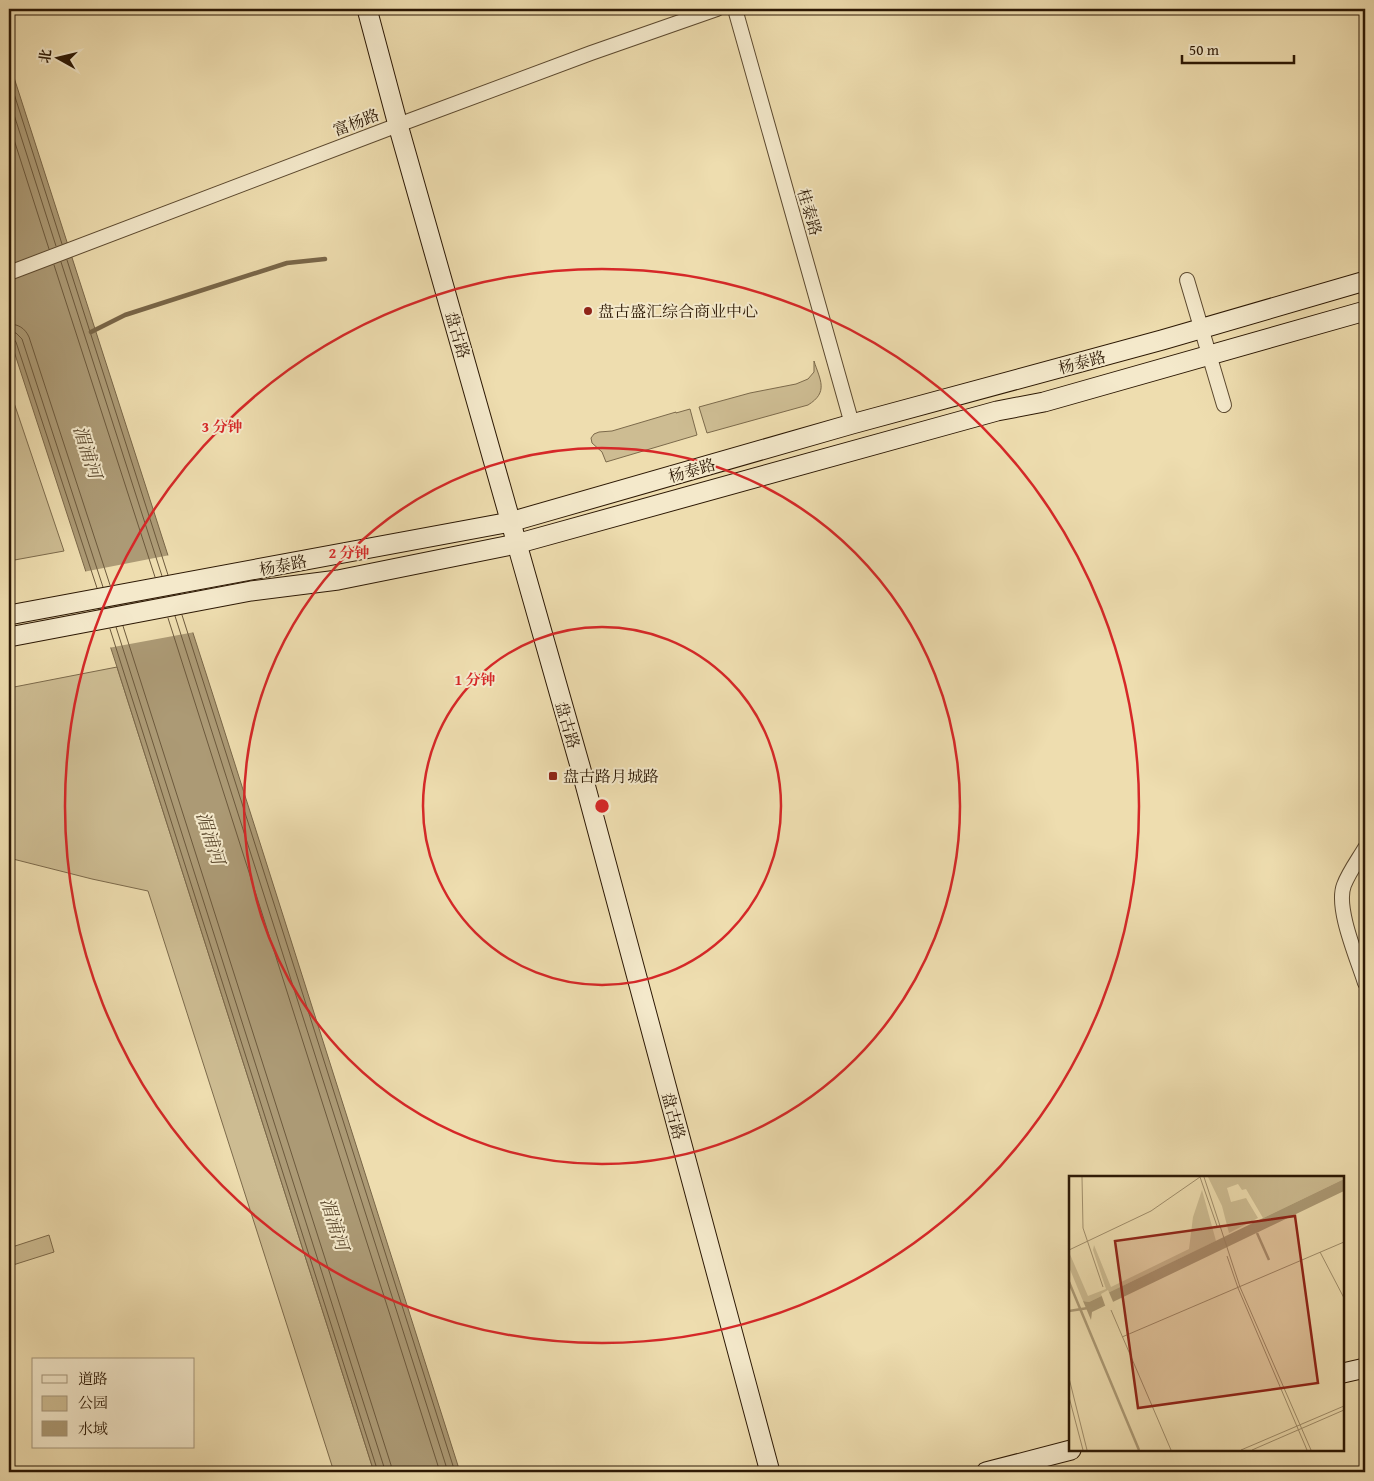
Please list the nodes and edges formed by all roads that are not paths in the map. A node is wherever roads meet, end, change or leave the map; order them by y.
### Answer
1 (367, 9) edge
2 (717, 9) edge
3 (735, 9) edge
4 (398, 125) junction
5 (9, 273) edge
6 (1187, 280) dead end
7 (1365, 282) edge
8 (1365, 311) edge
9 (1201, 329) junction
10 (1210, 356) junction
11 (1224, 405) dead end
12 (852, 424) junction
13 (510, 522) junction
14 (516, 544) junction
15 (15, 614) edge
16 (9, 636) edge
17 (1365, 848) edge
18 (1365, 983) edge
19 (1365, 1368) edge
20 (1344, 1373) edge
21 (1069, 1451) edge
22 (770, 1472) edge
23 (986, 1472) edge

1 - 4 main road, 盘古路
2 - 4 street, 富杨路
3 - 12 street, 桂泰路
4 - 5 street, 富杨路
4 - 13 main road, 盘古路
6 - 9 street
7 - 9 main road, 杨泰路
8 - 10 main road, 杨泰路
9 - 10 street
9 - 12 main road, 杨泰路
10 - 11 street
10 - 14 main road, 杨泰路
12 - 13 main road, 杨泰路
13 - 14 main road, 盘古路
13 - 15 main road, 杨泰路
14 - 16 main road, 杨泰路
14 - 22 main road, 盘古路
17 - 18 street
19 - 20 main road
21 - 23 main road

